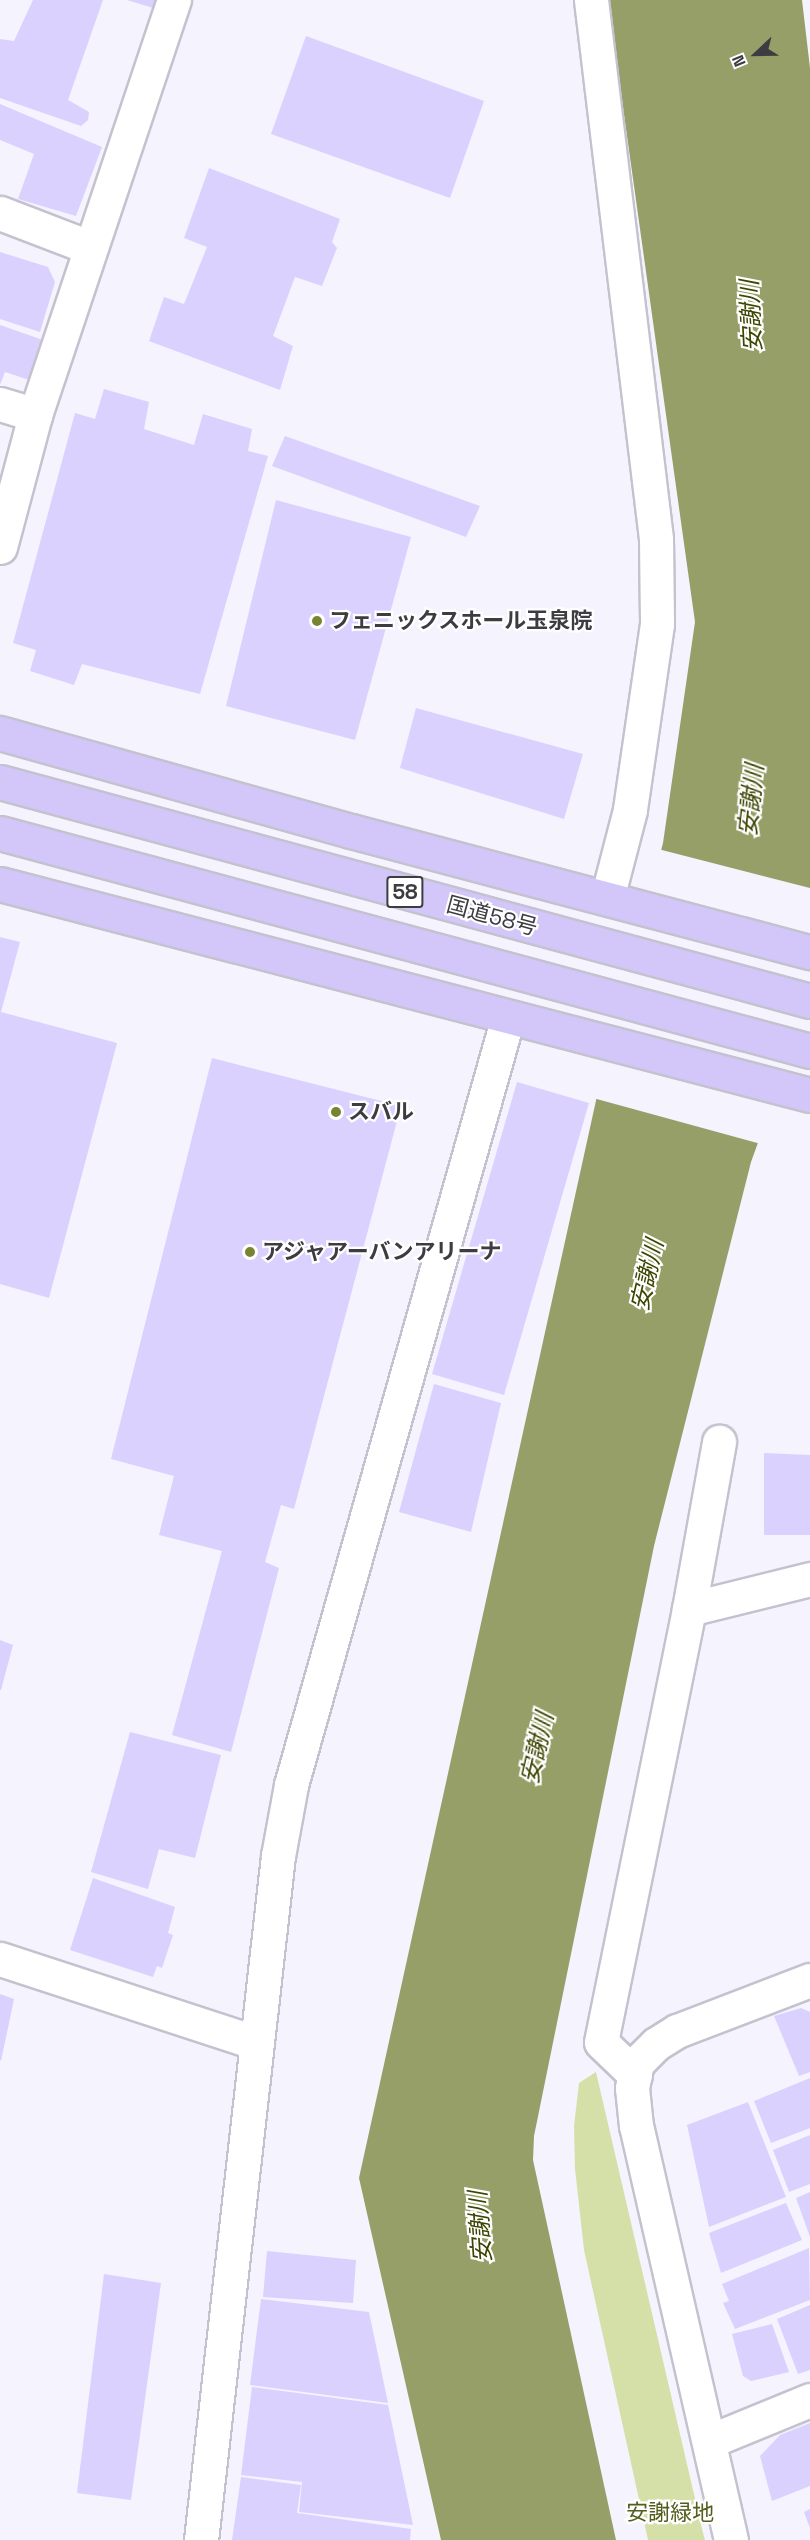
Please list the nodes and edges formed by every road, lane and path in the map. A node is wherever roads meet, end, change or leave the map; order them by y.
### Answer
1 (174, 0) edge
2 (591, 0) edge
3 (0, 213) edge
4 (91, 248) junction
5 (0, 404) edge
6 (35, 415) junction
7 (0, 547) edge
8 (0, 733) edge
9 (0, 782) edge
10 (0, 833) edge
11 (0, 884) edge
12 (622, 902) junction
13 (810, 952) edge
14 (810, 1001) edge
15 (508, 1017) junction
16 (810, 1051) edge
17 (803, 1093) edge
18 (719, 1442) dead end
19 (810, 1579) edge
20 (689, 1609) junction
21 (0, 1959) edge
22 (810, 1980) edge
23 (257, 2043) junction
24 (635, 2075) junction
25 (810, 2400) edge
26 (710, 2441) junction
27 (201, 2540) edge
28 (731, 2540) edge

1 - 4 street
2 - 12 street
3 - 4 street
4 - 6 street
5 - 6 street
6 - 7 street
8 - 12 highway, 58
9 - 14 highway, 国道58号 / 58
10 - 16 highway, 58
11 - 15 highway
12 - 13 highway, 58
15 - 17 highway
15 - 23 street
18 - 20 street
19 - 20 street
20 - 24 street
21 - 23 street
22 - 24 street
23 - 27 street
24 - 26 street
25 - 26 street
26 - 28 street

